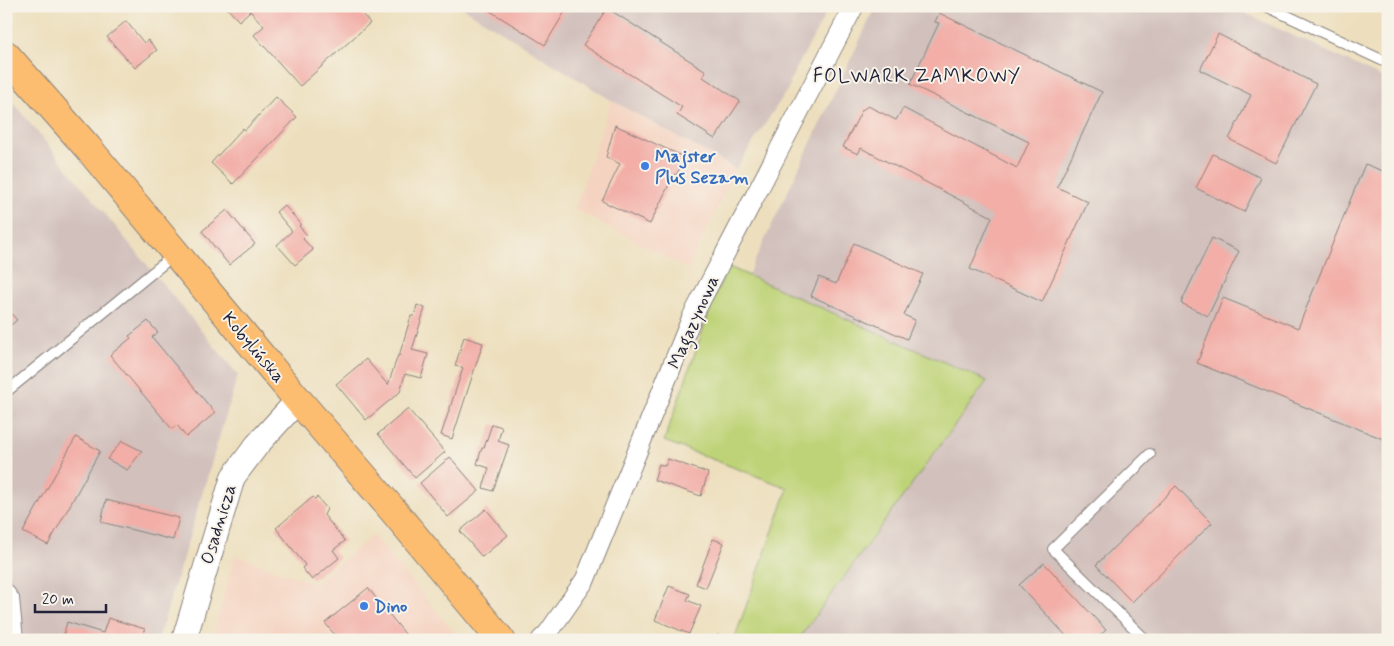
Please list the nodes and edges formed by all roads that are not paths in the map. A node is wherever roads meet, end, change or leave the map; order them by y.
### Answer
1 (854, 6) edge
2 (1266, 6) edge
3 (6, 55) edge
4 (1388, 63) edge
5 (175, 254) junction
6 (6, 392) edge
7 (298, 400) junction
8 (1150, 454) dead end
9 (6, 586) edge
10 (18, 640) edge
11 (184, 640) edge
12 (501, 640) edge
13 (541, 640) edge
14 (1146, 640) edge

1 - 13 street, Magazynowa
2 - 4 lane
3 - 5 main road, Kobylińska
5 - 6 lane
5 - 7 main road, Kobylińska
7 - 11 street, Osadnicza
7 - 12 main road, Kobylińska
8 - 14 lane
9 - 10 lane

